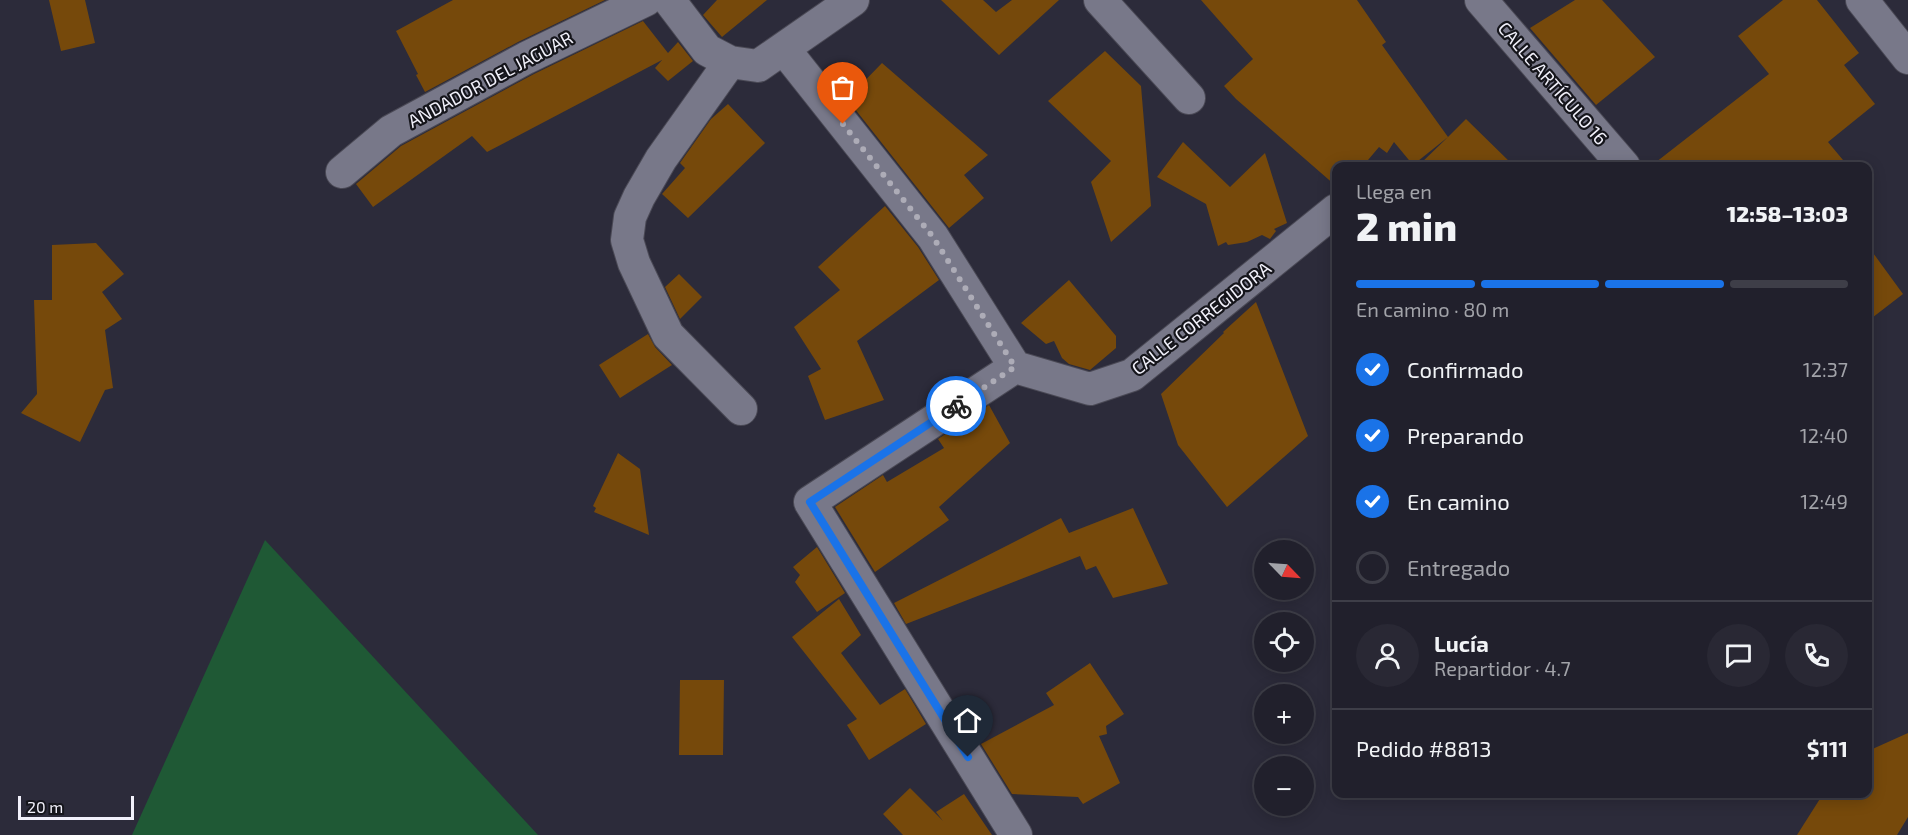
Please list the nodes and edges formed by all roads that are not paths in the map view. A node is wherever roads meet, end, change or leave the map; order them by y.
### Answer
1 (646, 0) edge
2 (669, 0) edge
3 (853, 0) edge
4 (1100, 0) edge
5 (1481, 0) edge
6 (1862, 0) edge
7 (784, 49) junction
8 (1908, 58) edge
9 (730, 62) junction
10 (1189, 98) dead end
11 (1621, 162) edge
12 (342, 172) dead end
13 (1332, 213) edge
14 (1015, 367) junction
15 (741, 410) dead end
16 (1016, 835) edge

1 - 12 street, ANDADOR DEL JAGUAR
2 - 9 street
3 - 7 street
4 - 10 street
5 - 11 street, CALLE ARTÍCULO 16
6 - 8 street
7 - 9 street
7 - 14 street
9 - 15 street
13 - 14 street, CALLE CORREGIDORA
14 - 16 street

